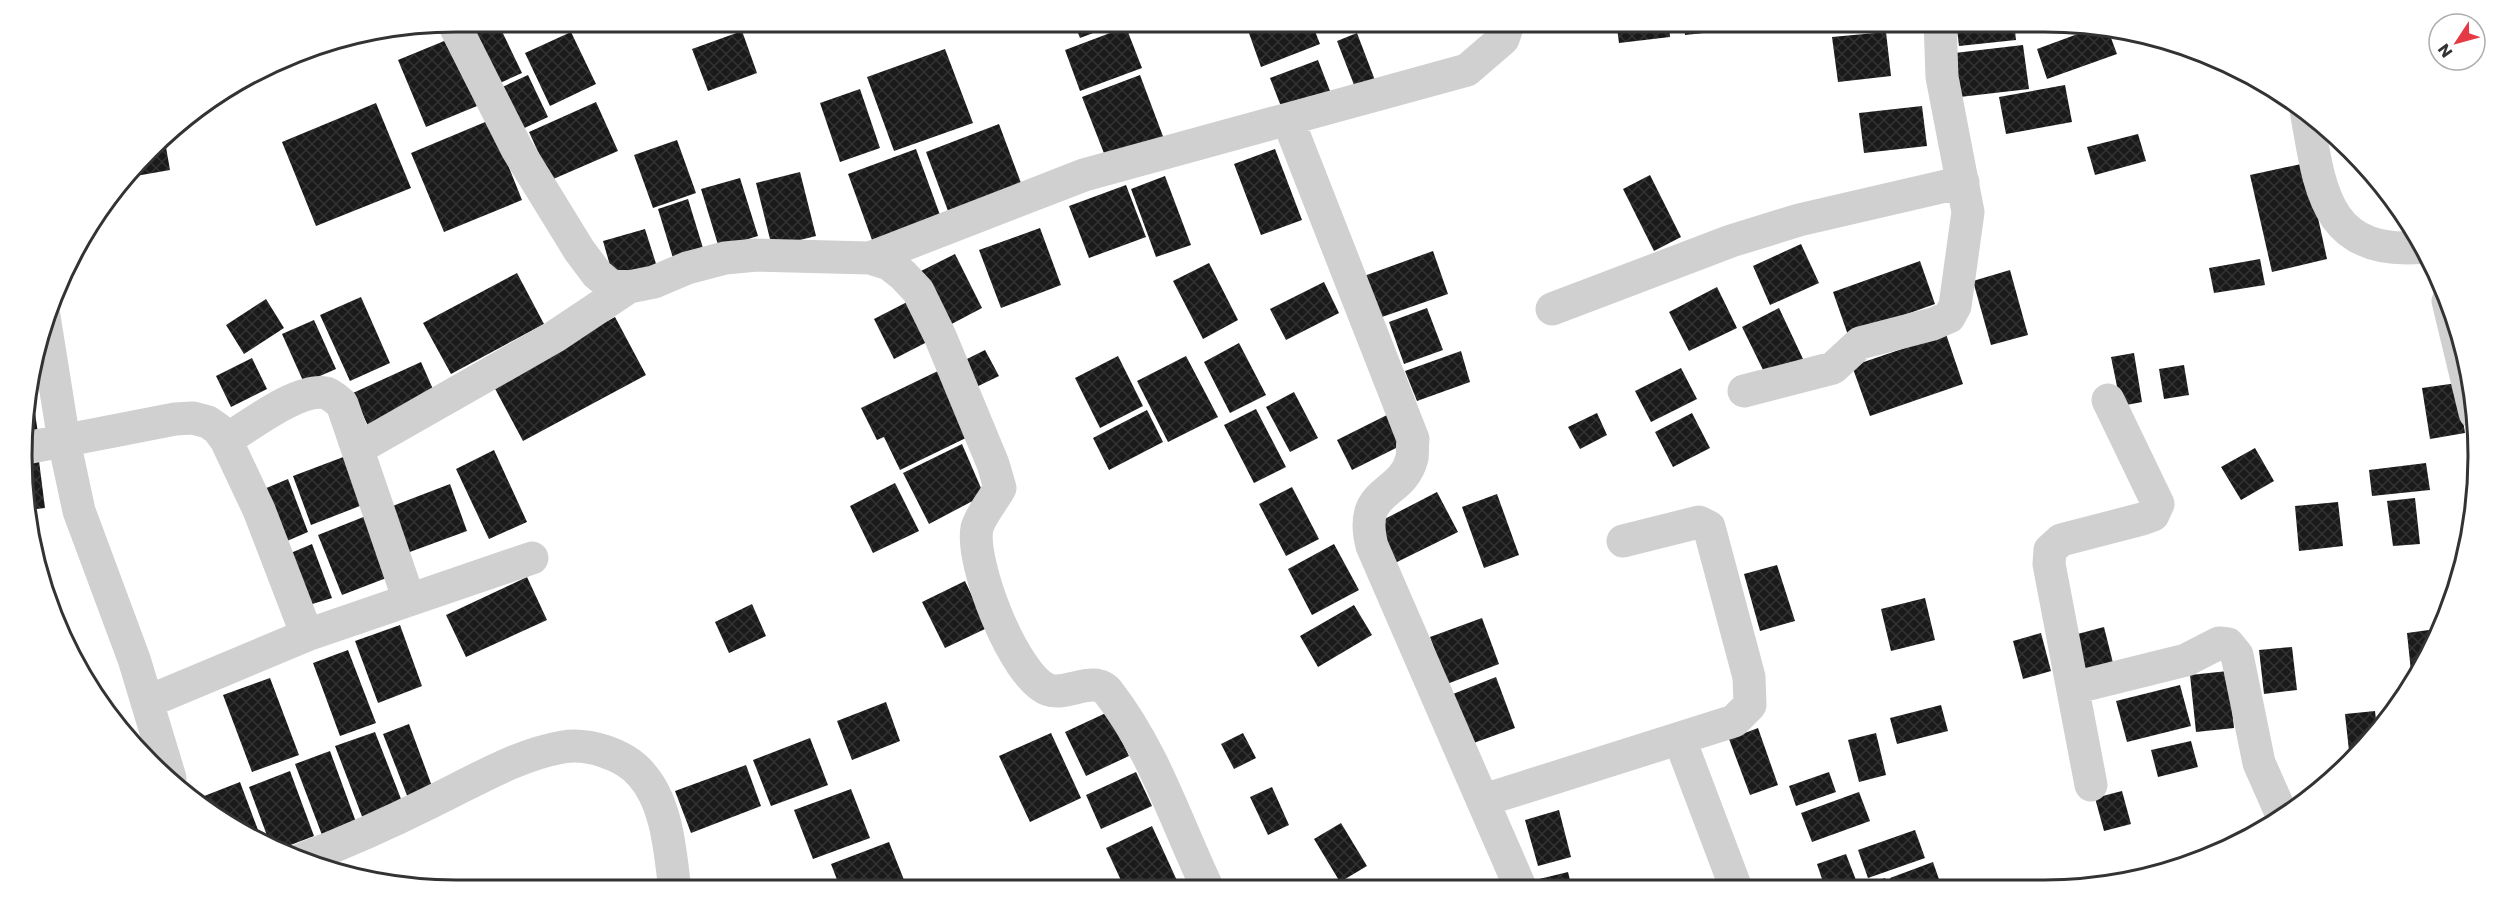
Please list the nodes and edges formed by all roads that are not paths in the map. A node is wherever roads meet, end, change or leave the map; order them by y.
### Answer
1 (458, 32) edge
2 (1505, 32) edge
3 (1940, 32) edge
4 (1288, 120) junction
5 (2309, 125) edge
6 (1963, 182) junction
7 (2413, 247) edge
8 (870, 258) junction
9 (629, 287) junction
10 (1552, 309) dead end
11 (48, 340) edge
12 (1744, 391) dead end
13 (2108, 400) dead end
14 (226, 440) junction
15 (63, 441) junction
16 (32, 447) edge
17 (359, 448) junction
18 (1623, 541) dead end
19 (532, 558) dead end
20 (409, 600) junction
21 (307, 635) junction
22 (2073, 688) junction
23 (147, 702) junction
24 (1680, 740) junction
25 (166, 766) edge
26 (2091, 785) dead end
27 (1484, 800) junction
28 (2279, 809) edge
29 (312, 855) edge
30 (674, 880) edge
31 (1204, 880) edge
32 (1517, 880) edge
33 (1733, 880) edge

1 - 9 street
2 - 4 street
3 - 6 street
4 - 8 street
4 - 27 street
5 - 7 street
6 - 10 street
6 - 12 street
8 - 9 street
8 - 31 street
9 - 17 street
11 - 15 street
13 - 22 street
14 - 15 street
14 - 17 street
14 - 21 street
15 - 16 street
15 - 23 street
17 - 20 street
18 - 24 street
19 - 20 street
20 - 21 street
21 - 23 street
22 - 26 street
22 - 28 street
23 - 25 street
24 - 27 street
24 - 33 street
27 - 32 street
29 - 30 street

